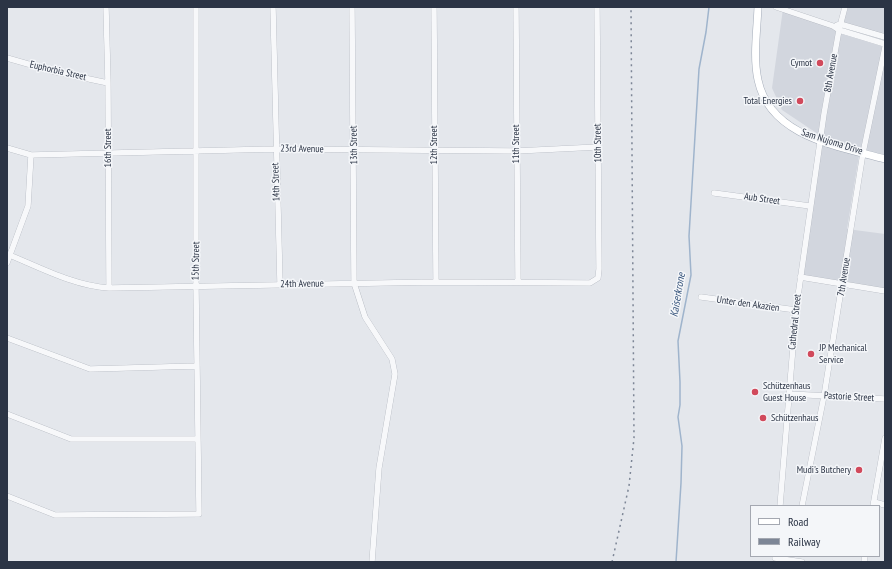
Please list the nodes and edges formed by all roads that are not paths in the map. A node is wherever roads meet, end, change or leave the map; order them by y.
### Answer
1 (106, 7) edge
2 (196, 7) edge
3 (273, 7) edge
4 (352, 7) edge
5 (434, 7) edge
6 (516, 7) edge
7 (597, 7) edge
8 (758, 7) edge
9 (776, 7) edge
10 (845, 7) edge
11 (840, 24) junction
12 (833, 26) junction
13 (838, 30) junction
14 (885, 37) edge
15 (885, 46) edge
16 (7, 58) edge
17 (108, 83) junction
18 (821, 140) junction
19 (598, 147) junction
20 (7, 148) edge
21 (275, 149) junction
22 (354, 150) junction
23 (197, 151) junction
24 (434, 151) junction
25 (516, 151) junction
26 (108, 153) junction
27 (863, 153) junction
28 (31, 155) junction
29 (885, 159) edge
30 (714, 193) dead end
31 (810, 206) junction
32 (9, 254) edge
33 (7, 263) edge
34 (800, 277) junction
35 (598, 278) joint
36 (436, 282) junction
37 (518, 282) junction
38 (354, 283) junction
39 (280, 284) junction
40 (843, 285) junction
41 (196, 286) junction
42 (109, 288) junction
43 (885, 291) edge
44 (701, 297) dead end
45 (796, 310) junction
46 (7, 338) edge
47 (197, 366) junction
48 (789, 394) junction
49 (824, 396) junction
50 (885, 399) edge
51 (7, 414) edge
52 (885, 438) edge
53 (198, 439) junction
54 (7, 496) edge
55 (874, 504) edge
56 (885, 504) edge
57 (780, 505) edge
58 (802, 505) edge
59 (792, 558) edge
60 (775, 559) edge
61 (372, 562) edge
62 (802, 562) edge

1 - 17 street, 16th Street
2 - 23 street, 15th Street
3 - 21 street, 14th Street
4 - 22 street, 13th Street
5 - 24 street, 12th Street
6 - 25 street, 11th Street
7 - 19 street, 10th Street
8 - 18 main road, Sam Nujoma Drive
9 - 12 street
10 - 11 street, 8th Avenue
11 - 12 street
11 - 13 street, 8th Avenue
11 - 14 street
12 - 13 street
13 - 15 street
13 - 18 street, 8th Avenue
15 - 27 street, 7th Avenue
16 - 17 street, Euphorbia Street
17 - 26 street, 16th Street
18 - 27 main road, Sam Nujoma Drive
18 - 31 street, Cathedral Street
19 - 25 street, 23rd Avenue
19 - 35 street, 10th Street
20 - 28 street, 23rd Avenue
21 - 22 street, 23rd Avenue
21 - 23 street, 23rd Avenue
21 - 39 street, 14th Street
22 - 24 street, 23rd Avenue
22 - 38 street, 13th Street
23 - 26 street, 23rd Avenue
23 - 41 street, 15th Street
24 - 25 street, 23rd Avenue
24 - 36 street, 12th Street
25 - 37 street, 11th Street
26 - 28 street, 23rd Avenue
26 - 42 street, 16th Street
27 - 29 main road, Sam Nujoma Drive
27 - 40 street, 7th Avenue
28 - 32 street
30 - 31 street, Aub Street
31 - 34 street, Cathedral Street
32 - 33 street
32 - 42 street, 24th Avenue
34 - 40 street
34 - 45 street, Cathedral Street
35 - 37 street, 24th Avenue
36 - 37 street, 24th Avenue
36 - 38 street, 24th Avenue
38 - 39 street, 24th Avenue
38 - 61 street, 13th Street
39 - 41 street, 24th Avenue
40 - 43 street
40 - 49 street, 7th Avenue
41 - 42 street, 24th Avenue
41 - 47 street, 15th Street
44 - 45 street, Unter den Akazien
45 - 48 street, Cathedral Street
46 - 47 street
47 - 53 street, 15th Street
48 - 49 street, Pastorie Street
48 - 57 street, Cathedral Street
49 - 50 street, Pastorie Street
49 - 58 street, 7th Avenue
51 - 53 street
52 - 55 street
53 - 54 street, 15th Street
55 - 56 street
59 - 60 street
59 - 62 street

